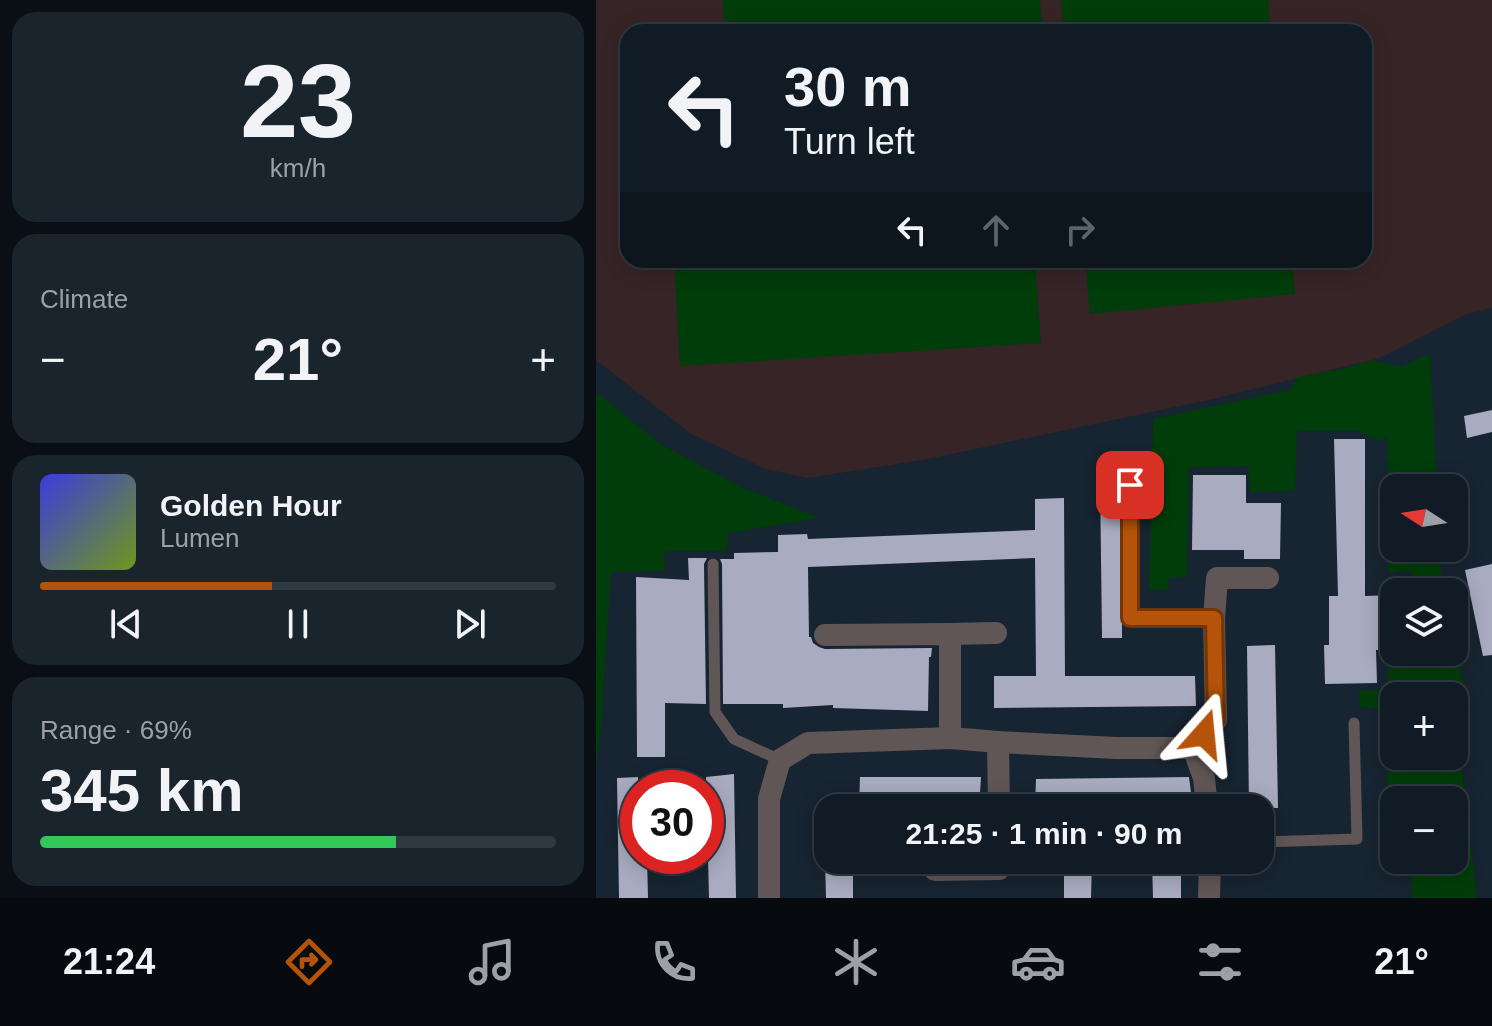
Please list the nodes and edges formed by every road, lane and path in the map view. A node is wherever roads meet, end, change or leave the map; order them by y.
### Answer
1 (1130, 485) dead end
2 (713, 564) dead end
3 (1268, 578) dead end
4 (1214, 618) junction
5 (996, 633) dead end
6 (950, 634) junction
7 (825, 635) dead end
8 (1354, 723) dead end
9 (950, 738) junction
10 (998, 742) junction
11 (1193, 748) junction
12 (780, 760) junction
13 (999, 794) edge
14 (1206, 794) edge
15 (1274, 842) edge
16 (1210, 874) edge
17 (769, 898) edge
18 (1209, 898) edge

1 - 4 lane
2 - 12 lane
3 - 4 street
4 - 11 street
5 - 6 street
6 - 7 street
6 - 9 street
8 - 15 lane
9 - 10 street
9 - 12 street
10 - 11 street
10 - 13 street
11 - 14 street
12 - 17 street
16 - 18 street

